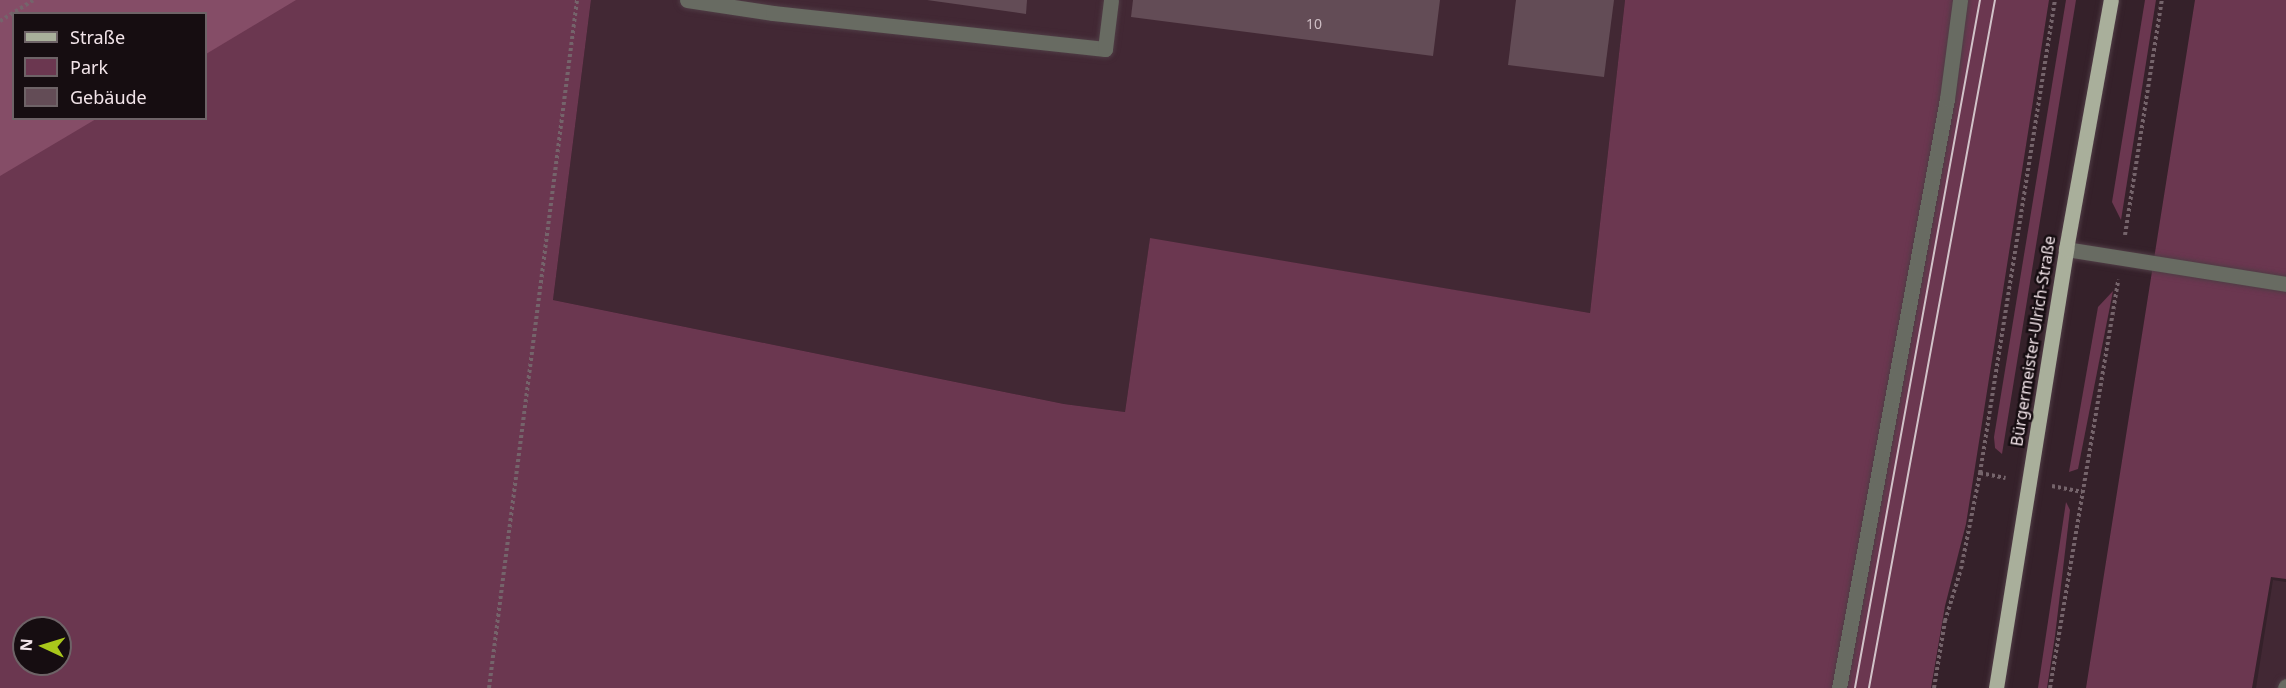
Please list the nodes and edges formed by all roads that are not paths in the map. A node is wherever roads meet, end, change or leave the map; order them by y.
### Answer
1 (687, 0) edge
2 (1111, 0) edge
3 (1960, 0) edge
4 (2111, 0) edge
5 (2066, 249) junction
6 (2286, 284) edge
7 (1839, 688) edge
8 (1996, 688) edge

1 - 2 lane
3 - 7 lane
4 - 5 main road, Bürgermeister-Ulrich-Straße
5 - 6 lane
5 - 8 main road, Bürgermeister-Ulrich-Straße

